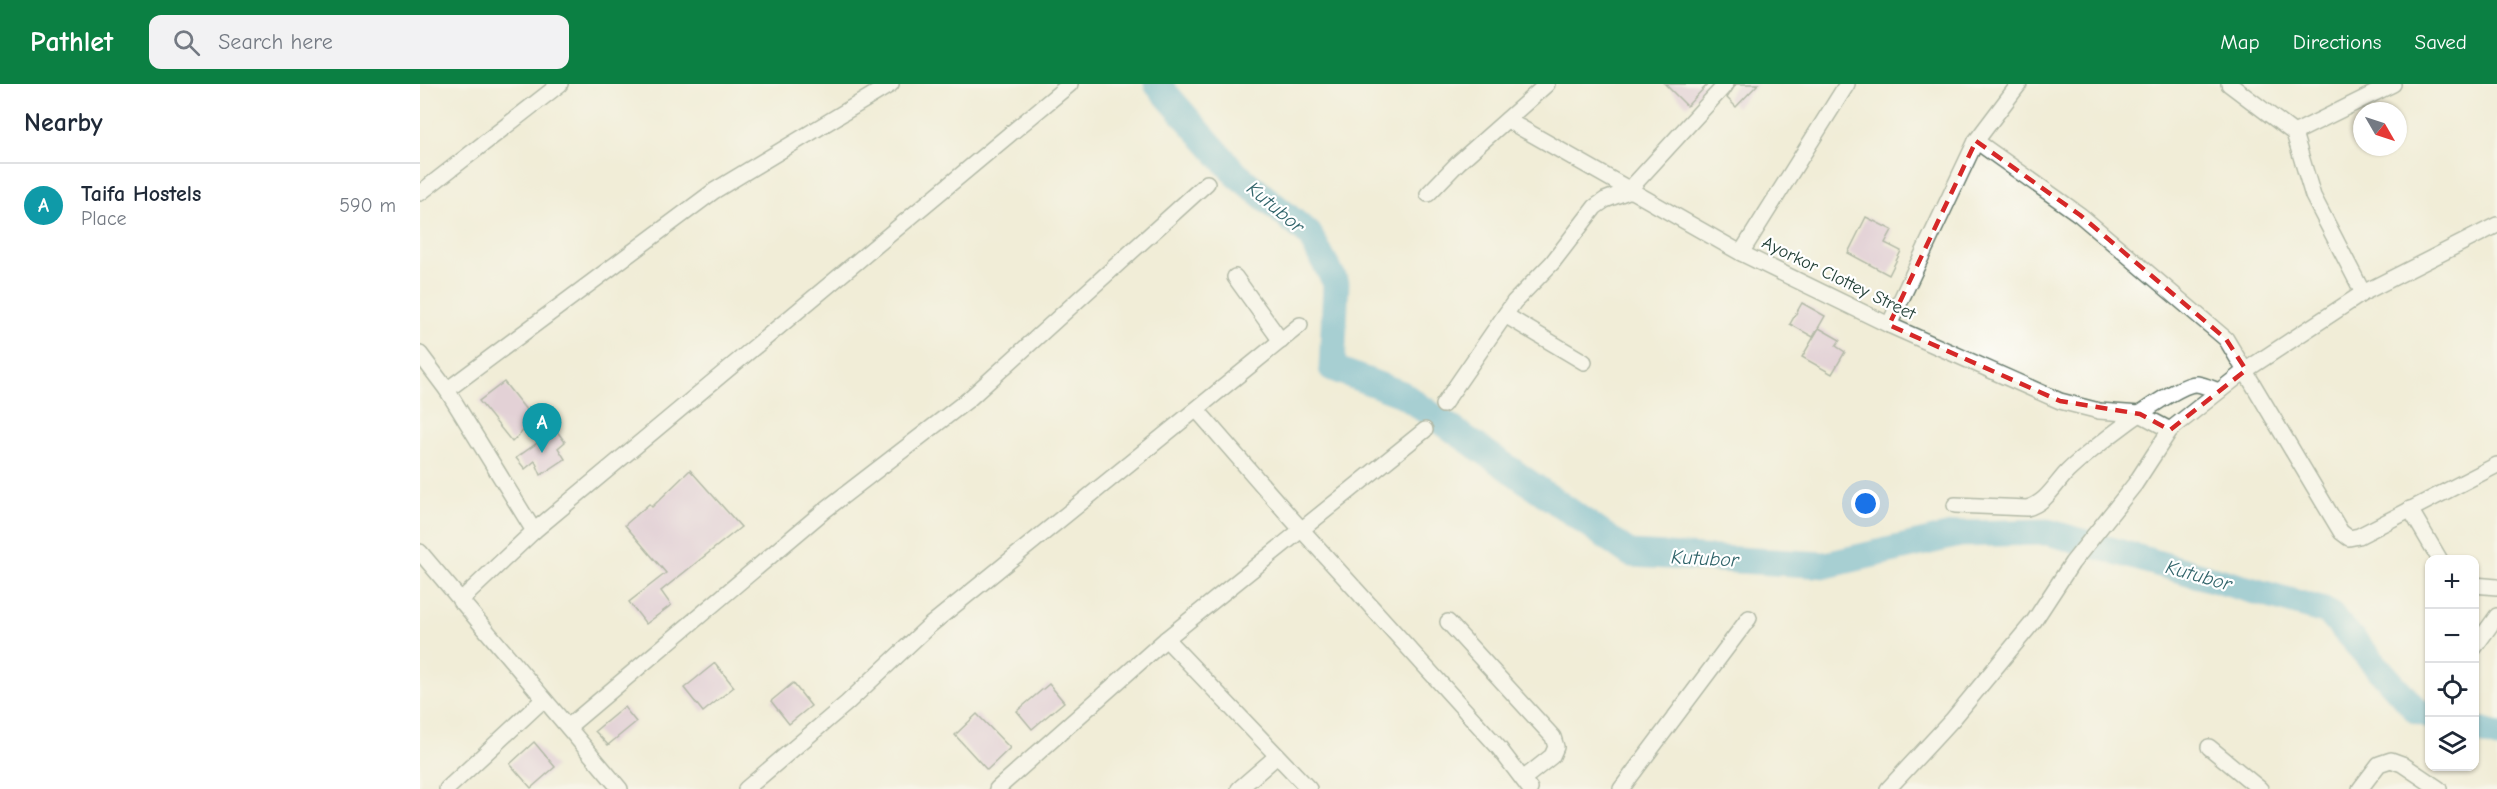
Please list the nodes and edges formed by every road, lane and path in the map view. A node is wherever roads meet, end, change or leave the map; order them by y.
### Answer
1 (560, 84) edge
2 (890, 84) edge
3 (1070, 84) edge
4 (1547, 84) edge
5 (1726, 84) edge
6 (1847, 84) edge
7 (2019, 84) edge
8 (2229, 84) edge
9 (2393, 84) edge
10 (1507, 120) junction
11 (2294, 133) junction
12 (1976, 141) junction
13 (1207, 183) dead end
14 (1628, 191) junction
15 (420, 193) edge
16 (1428, 194) dead end
17 (2497, 225) edge
18 (1741, 253) junction
19 (1235, 277) dead end
20 (2363, 293) junction
21 (1505, 315) junction
22 (1300, 325) dead end
23 (1889, 325) junction
24 (1281, 341) junction
25 (420, 354) edge
26 (1584, 362) dead end
27 (2246, 370) junction
28 (447, 390) junction
29 (2219, 391) junction
30 (1443, 405) dead end
31 (1197, 410) junction
32 (2140, 414) junction
33 (1425, 430) dead end
34 (2170, 430) junction
35 (2497, 465) edge
36 (1955, 505) dead end
37 (2410, 509) junction
38 (1301, 529) junction
39 (534, 531) junction
40 (420, 552) edge
41 (2437, 555) edge
42 (2479, 585) edge
43 (2497, 587) edge
44 (460, 601) junction
45 (2497, 616) edge
46 (1749, 618) dead end
47 (1448, 622) dead end
48 (1166, 639) junction
49 (2479, 642) edge
50 (544, 699) junction
51 (568, 727) junction
52 (2209, 747) dead end
53 (1278, 756) junction
54 (1526, 784) edge
55 (447, 789) edge
56 (620, 789) edge
57 (746, 789) edge
58 (997, 789) edge
59 (1239, 789) edge
60 (1308, 789) edge
61 (1621, 789) edge
62 (1888, 789) edge
63 (2260, 789) edge
64 (2360, 789) edge
65 (2439, 789) edge

1 - 15 street
2 - 28 street
3 - 39 street
4 - 10 street
5 - 14 street
6 - 18 street
7 - 12 street
8 - 11 street
9 - 11 street
10 - 14 street, Ayorkor Clottey Street
10 - 16 street
11 - 20 street
12 - 23 street
12 - 27 street
13 - 51 street
14 - 18 street, Ayorkor Clottey Street
14 - 21 street
17 - 20 street
18 - 23 street, Ayorkor Clottey Street
19 - 24 street
20 - 27 street
21 - 26 street
21 - 30 street
22 - 24 street
23 - 32 street, Ayorkor Clottey Street
24 - 31 street
25 - 28 street
27 - 29 street
27 - 37 street
28 - 39 street
29 - 32 street
29 - 34 street
31 - 38 street
31 - 57 street
32 - 34 street, Ayorkor Clottey Street
32 - 36 street
33 - 38 street
34 - 62 street
35 - 37 street
37 - 41 street
38 - 48 street
38 - 54 street
39 - 44 street
40 - 44 street
42 - 43 street
44 - 50 street
45 - 49 street
46 - 61 street
47 - 54 street
48 - 53 street
48 - 58 street
50 - 51 street
50 - 55 street
51 - 56 street
52 - 63 street
53 - 59 street
53 - 60 street
64 - 65 street

